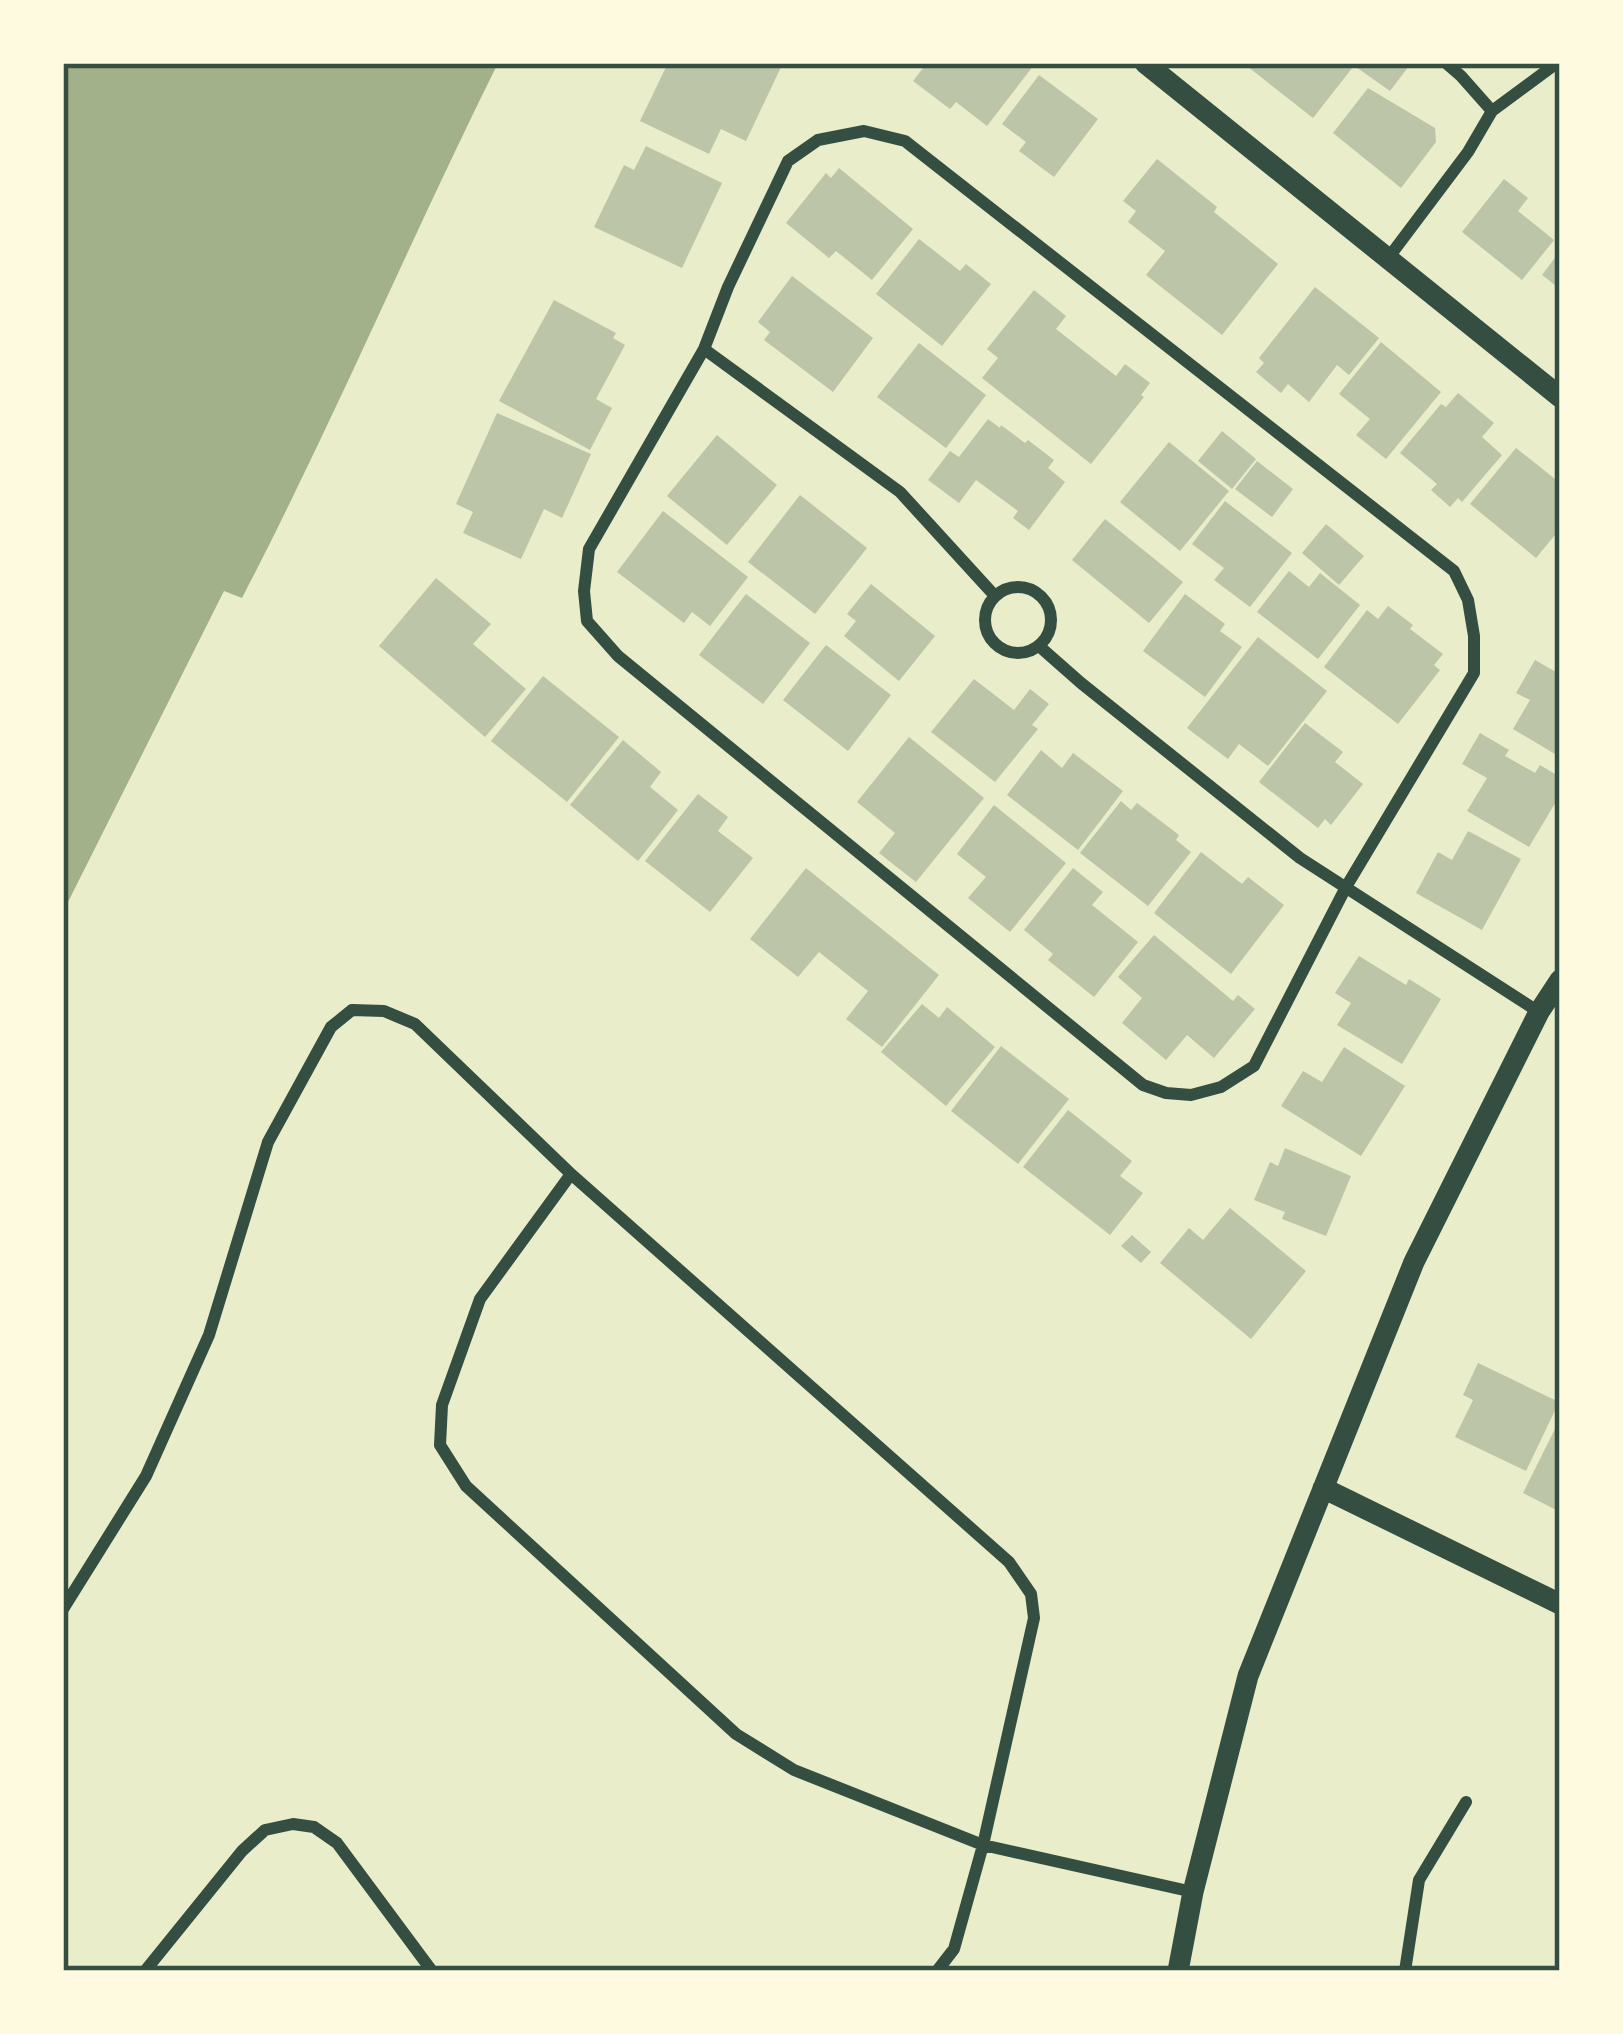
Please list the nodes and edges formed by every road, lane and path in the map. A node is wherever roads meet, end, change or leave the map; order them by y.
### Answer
1 (1145, 63) edge
2 (1446, 63) edge
3 (1557, 63) edge
4 (1492, 111) junction
5 (1389, 257) junction
6 (704, 349) junction
7 (1560, 397) edge
8 (995, 596) junction
9 (1040, 646) junction
10 (1346, 887) junction
11 (1560, 980) edge
12 (1539, 1012) junction
13 (571, 1174) junction
14 (1324, 1488) junction
15 (1560, 1604) edge
16 (63, 1610) edge
17 (1466, 1802) dead end
18 (983, 1845) junction
19 (1193, 1892) junction
20 (145, 1971) edge
21 (432, 1971) edge
22 (937, 1971) edge
23 (1178, 1971) edge
24 (1405, 1971) edge

1 - 5 street
2 - 4 street
3 - 4 street
4 - 5 street
5 - 7 street
6 - 8 street
6 - 10 street
6 - 10 street
8 - 9 street
8 - 9 street
9 - 10 street
10 - 12 street
11 - 12 street
12 - 14 street
13 - 16 street
13 - 18 street
13 - 18 street
14 - 15 street
14 - 19 street
17 - 24 street
18 - 19 street
18 - 22 street
19 - 23 street
20 - 21 street

